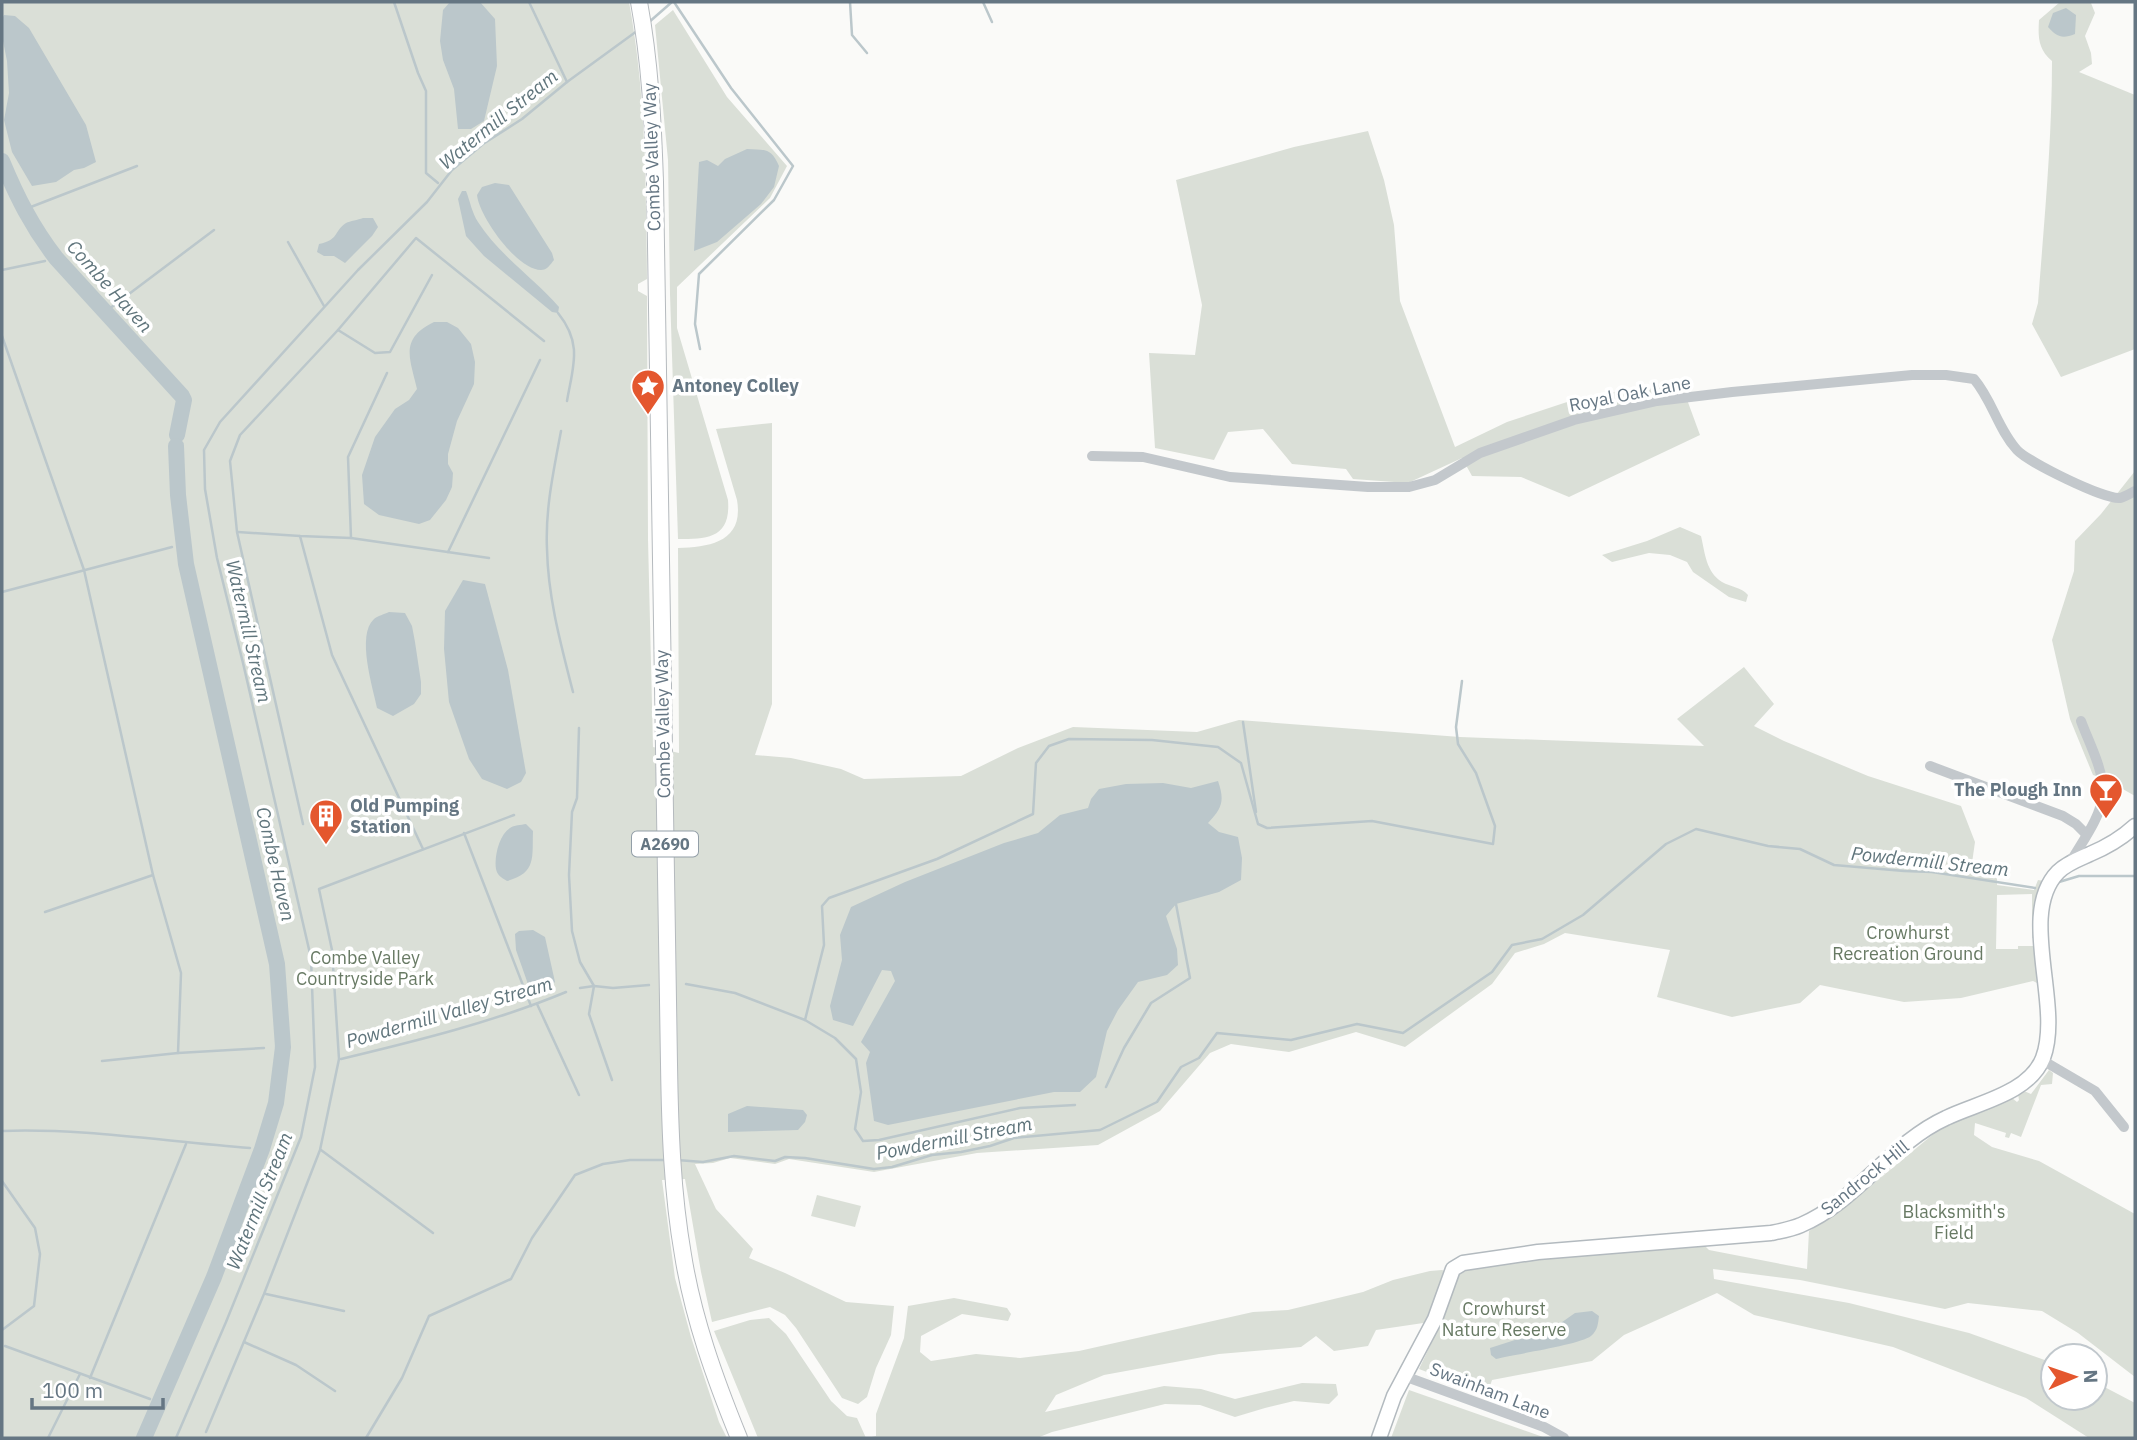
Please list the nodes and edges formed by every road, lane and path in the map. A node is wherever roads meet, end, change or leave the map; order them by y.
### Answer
1 (639, 2) edge
2 (1092, 456) dead end
3 (2135, 491) edge
4 (2081, 720) dead end
5 (1930, 766) dead end
6 (2135, 826) edge
7 (2086, 834) junction
8 (2069, 864) junction
9 (2042, 1060) junction
10 (2124, 1127) dead end
11 (1404, 1376) junction
12 (739, 1438) edge
13 (1379, 1438) edge
14 (1564, 1438) edge

1 - 12 main road, Combe Valley Way / A2690
2 - 3 street, Royal Oak Lane
4 - 7 street
5 - 7 street
6 - 8 street
7 - 8 street
8 - 9 street
9 - 10 street
9 - 11 street, Sandrock Hill
11 - 13 street, Sandrock Hill
11 - 14 street, Swainham Lane

